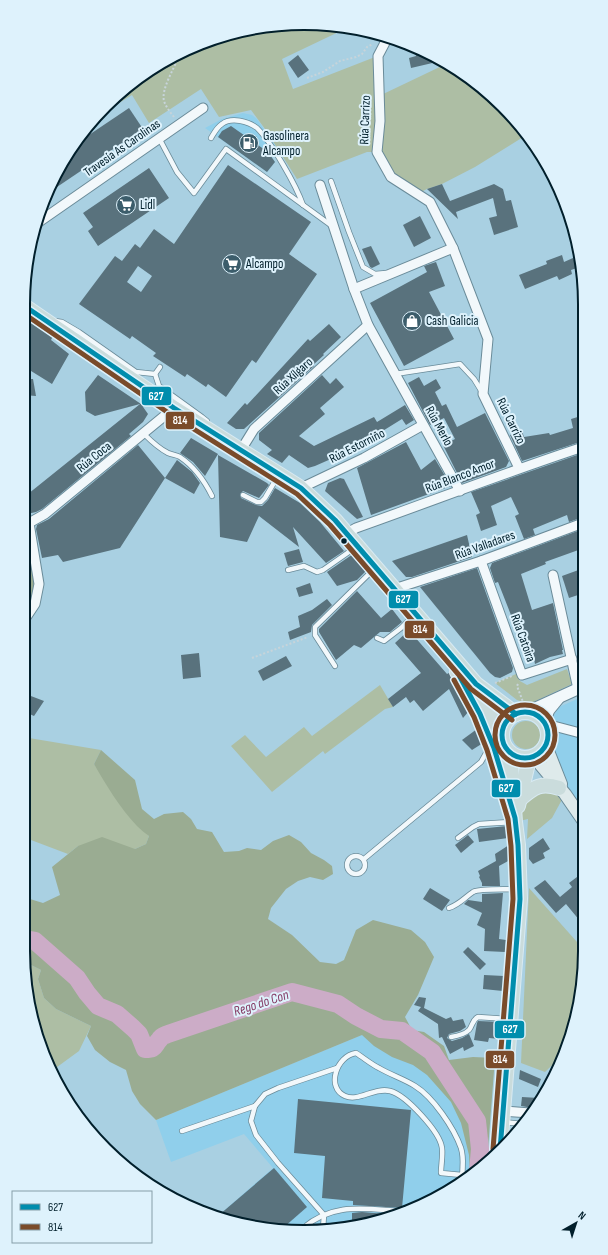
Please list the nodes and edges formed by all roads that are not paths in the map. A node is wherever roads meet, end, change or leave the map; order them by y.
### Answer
1 (385, 43) edge
2 (204, 108) dead end
3 (159, 138) junction
4 (210, 138) dead end
5 (332, 181) dead end
6 (320, 185) dead end
7 (303, 205) junction
8 (44, 218) edge
9 (333, 226) junction
10 (453, 248) junction
11 (394, 273) junction
12 (354, 289) junction
13 (30, 309) edge
14 (48, 321) junction
15 (368, 325) junction
16 (160, 367) dead end
17 (155, 374) junction
18 (396, 374) junction
19 (483, 394) junction
20 (174, 408) junction
21 (423, 426) junction
22 (207, 429) junction
23 (144, 434) junction
24 (578, 449) edge
25 (241, 450) junction
26 (519, 468) junction
27 (279, 474) junction
28 (301, 488) junction
29 (460, 491) junction
30 (243, 495) dead end
31 (212, 496) dead end
32 (30, 521) edge
33 (578, 525) edge
34 (347, 533) junction
35 (30, 542) edge
36 (358, 546) junction
37 (481, 561) junction
38 (376, 567) junction
39 (288, 570) dead end
40 (553, 576) dead end
41 (394, 589) junction
42 (30, 611) edge
43 (416, 614) junction
44 (377, 638) dead end
45 (449, 653) junction
46 (572, 659) junction
47 (335, 666) dead end
48 (578, 678) edge
49 (476, 684) junction
50 (578, 688) edge
51 (560, 697) junction
52 (522, 710) junction
53 (545, 723) junction
54 (578, 732) edge
55 (502, 733) junction
56 (492, 743) junction
57 (546, 746) junction
58 (510, 753) junction
59 (532, 758) junction
60 (481, 762) junction
61 (499, 766) junction
62 (562, 791) junction
63 (520, 799) junction
64 (578, 814) edge
65 (515, 820) junction
66 (458, 838) dead end
67 (364, 859) junction
68 (520, 889) junction
69 (449, 908) dead end
70 (510, 1020) junction
71 (451, 1037) dead end
72 (337, 1068) junction
73 (255, 1106) junction
74 (524, 1114) edge
75 (503, 1117) junction
76 (518, 1122) edge
77 (182, 1131) dead end
78 (501, 1141) edge
79 (462, 1175) joint
80 (391, 1210) edge
81 (324, 1215) junction
82 (323, 1224) edge
83 (306, 1225) edge

1 - 10 street, Rúa Carrizo
2 - 3 street, Travesía As Carolinas
3 - 7 lane
3 - 8 street, Travesía As Carolinas
4 - 7 lane
5 - 11 lane
6 - 9 street
7 - 9 lane
9 - 12 street
10 - 11 street
10 - 19 street, Rúa Carrizo
11 - 12 street
12 - 15 street
13 - 14 main road
14 - 17 lane
14 - 20 main road
15 - 18 street
15 - 25 street, Rúa Xílgaro
16 - 17 lane
17 - 22 lane
18 - 19 lane
18 - 21 street, Rúa Merlo
19 - 26 street, Rúa Carrizo
20 - 22 main road
20 - 23 street, Rúa Coca
21 - 28 street, Rúa Estorniño
21 - 29 street, Rúa Merlo
22 - 25 main road
23 - 31 lane
23 - 32 street, Rúa Coca
24 - 26 street, Rúa Blanco Amor
25 - 27 main road
26 - 29 street, Rúa Blanco Amor
27 - 28 main road
27 - 30 lane
28 - 34 main road
29 - 34 street, Rúa Blanco Amor
33 - 37 street, Rúa Valladares
34 - 36 main road
35 - 42 street
36 - 38 main road
36 - 39 lane
37 - 41 street, Rúa Valladares
37 - 46 street, Rúa Catoira
38 - 41 main road
38 - 47 lane
40 - 46 street
41 - 43 main road
43 - 44 lane
43 - 45 main road
45 - 49 main road
45 - 56 main road
46 - 48 street
49 - 52 main road
49 - 55 main road
50 - 51 street
51 - 52 street
51 - 53 street
52 - 53 main road
52 - 55 main road
53 - 54 street
53 - 57 main road
55 - 58 main road
56 - 60 lane
56 - 61 main road
57 - 59 main road
57 - 62 main road
58 - 59 main road
58 - 65 main road
59 - 62 main road
59 - 63 main road
60 - 61 lane
60 - 67 lane
61 - 65 main road
62 - 63 main road
62 - 64 main road
63 - 65 main road
65 - 66 lane
65 - 68 main road
67 - 67 lane
68 - 69 lane
68 - 70 main road
70 - 71 lane
70 - 75 main road
72 - 73 lane
72 - 79 lane
72 - 79 lane
73 - 77 lane
73 - 81 lane
74 - 75 street
75 - 76 lane
75 - 78 main road
80 - 81 lane
81 - 82 lane
81 - 83 lane

